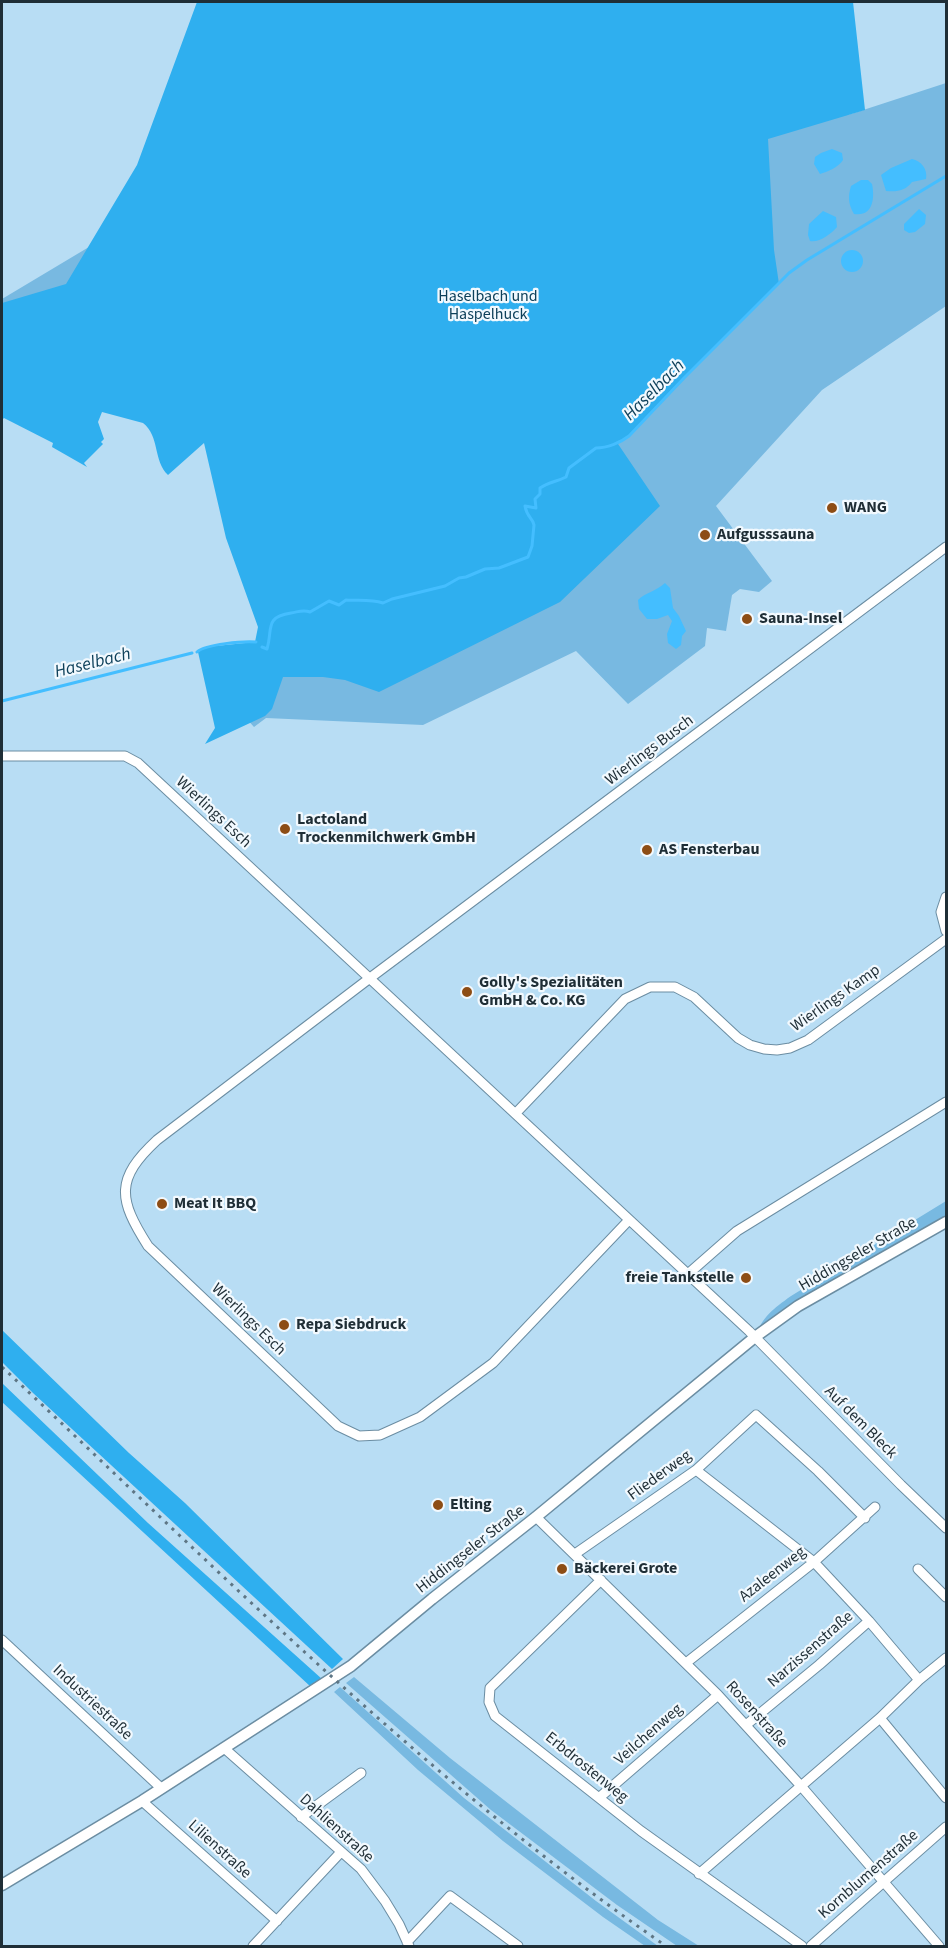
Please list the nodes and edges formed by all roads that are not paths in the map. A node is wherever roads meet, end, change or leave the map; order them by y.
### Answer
1 (946, 547) edge
2 (2, 756) edge
3 (946, 897) edge
4 (946, 931) edge
5 (946, 939) edge
6 (370, 978) junction
7 (946, 1102) edge
8 (516, 1113) junction
9 (628, 1221) junction
10 (946, 1222) edge
11 (688, 1274) junction
12 (754, 1337) junction
13 (696, 1470) junction
14 (875, 1508) dead end
15 (536, 1517) junction
16 (865, 1518) junction
17 (946, 1528) edge
18 (575, 1554) junction
19 (814, 1562) junction
20 (918, 1569) dead end
21 (601, 1580) junction
22 (946, 1598) edge
23 (869, 1621) junction
24 (2, 1640) edge
25 (946, 1658) edge
26 (686, 1663) junction
27 (919, 1680) junction
28 (718, 1695) junction
29 (880, 1718) junction
30 (746, 1725) junction
31 (224, 1748) junction
32 (361, 1773) dead end
33 (801, 1786) junction
34 (161, 1788) junction
35 (600, 1797) junction
36 (946, 1798) edge
37 (142, 1801) junction
38 (302, 1817) junction
39 (946, 1827) edge
40 (341, 1852) junction
41 (699, 1874) junction
42 (884, 1881) junction
43 (2, 1885) edge
44 (277, 1921) junction
45 (408, 1944) edge
46 (253, 1947) edge
47 (518, 1947) edge
48 (802, 1947) edge
49 (811, 1947) edge
50 (939, 1947) edge

1 - 6 street, Wierlings Busch
2 - 6 street, Wierlings Esch
3 - 4 street
5 - 8 street, Wierlings Kamp
6 - 8 street, Wierlings Esch
6 - 9 street, Wierlings Esch
7 - 11 street
8 - 9 street, Wierlings Esch
9 - 11 street, Wierlings Esch
10 - 12 street, Hiddingseler Straße
11 - 12 street, Wierlings Esch
12 - 15 street, Hiddingseler Straße
12 - 17 street, Auf dem Bleck
13 - 16 street, Fliederweg
13 - 18 street, Fliederweg
13 - 19 street, Narzissenstraße
14 - 16 street, Azaleenweg
15 - 18 street, Rosenstraße
15 - 31 street, Hiddingseler Straße
16 - 19 street, Azaleenweg
18 - 21 street, Rosenstraße
19 - 23 street, Narzissenstraße
19 - 26 street, Azaleenweg
20 - 22 street
21 - 26 street, Rosenstraße
21 - 35 street, Erbdrostenweg
23 - 27 street, Narzissenstraße
23 - 30 street, Narzissenstraße
24 - 34 street, Industriestraße
25 - 27 street
26 - 28 street, Rosenstraße
27 - 29 street
28 - 30 street, Rosenstraße
28 - 35 street, Veilchenweg
29 - 33 street
29 - 36 street
30 - 33 street, Rosenstraße
31 - 34 street, Hiddingseler Straße
31 - 38 street, Dahlienstraße
32 - 38 street
33 - 41 street
33 - 42 street, Rosenstraße
34 - 37 street, Hiddingseler Straße
35 - 41 street, Erbdrostenweg
37 - 43 street, Hiddingseler Straße
37 - 44 street, Lilienstraße
38 - 40 street, Dahlienstraße
39 - 42 street, Kornblumenstraße
40 - 44 street
40 - 45 street, Dahlienstraße
41 - 48 street
42 - 49 street, Kornblumenstraße
42 - 50 street, Rosenstraße
44 - 46 street
45 - 47 street

